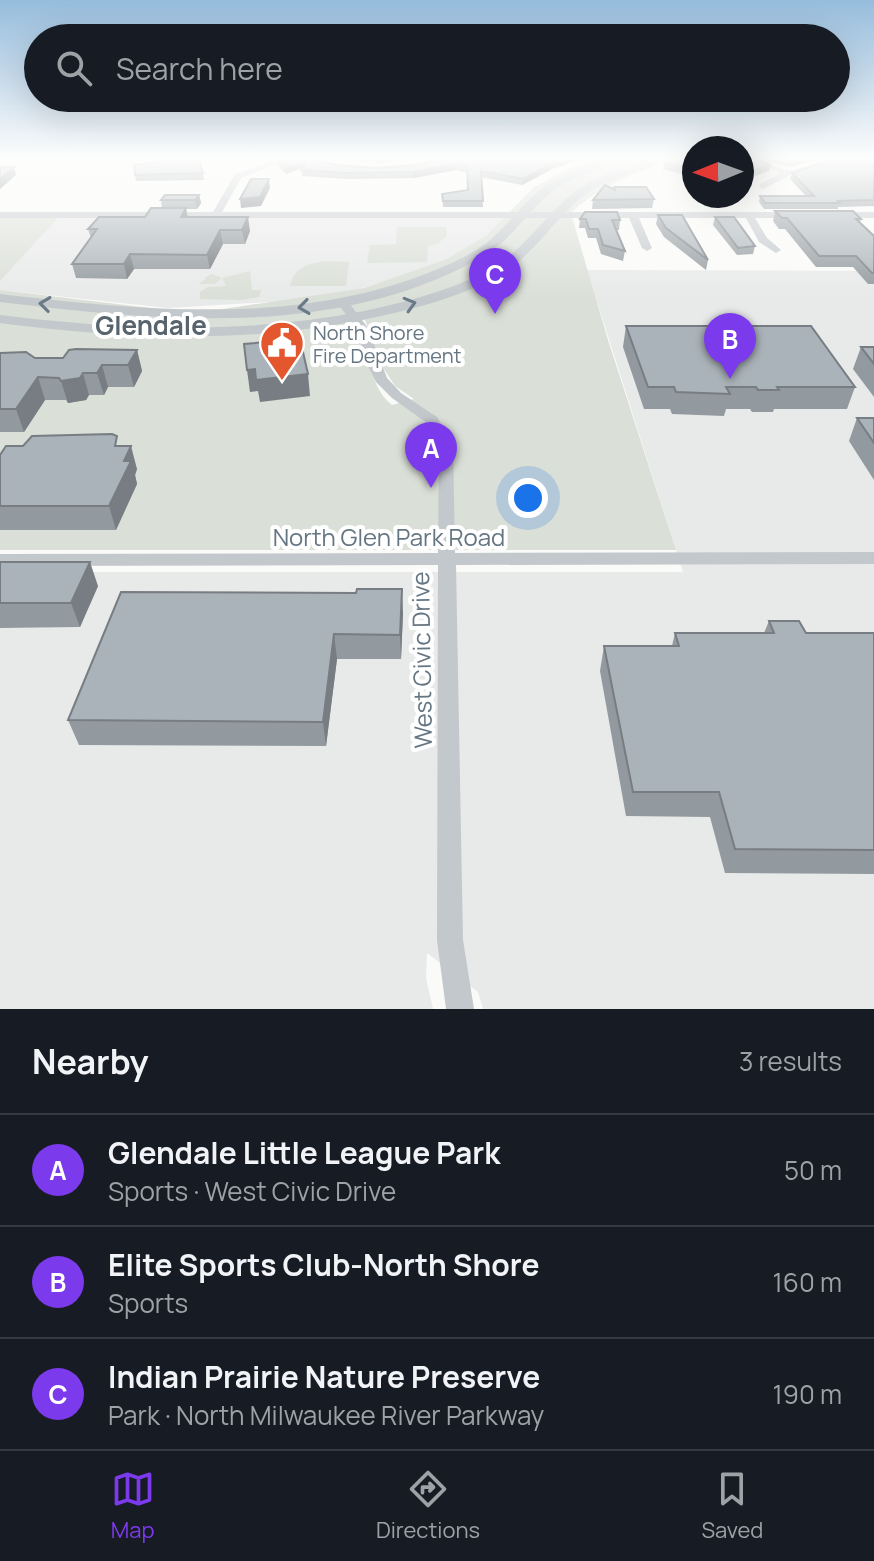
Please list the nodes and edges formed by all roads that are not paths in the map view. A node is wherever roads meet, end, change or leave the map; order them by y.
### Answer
1 (222, 204) edge
2 (532, 204) edge
3 (569, 204) edge
4 (0, 215) edge
5 (216, 215) junction
6 (522, 215) junction
7 (558, 215) junction
8 (633, 215) junction
9 (749, 215) junction
10 (805, 215) edge
11 (819, 215) edge
12 (862, 215) junction
13 (874, 215) edge
14 (874, 225) edge
15 (647, 248) dead end
16 (776, 250) dead end
17 (0, 298) edge
18 (342, 301) junction
19 (356, 318) junction
20 (0, 319) edge
21 (874, 558) edge
22 (0, 560) edge
23 (445, 561) junction
24 (460, 1009) edge

1 - 5 street
2 - 6 street
3 - 7 street
4 - 5 street
5 - 6 street
6 - 7 street
6 - 18 street
7 - 8 street
19 -> 7 street
8 - 9 street
8 - 15 street
9 - 10 street
9 - 16 street
11 - 12 street
12 - 13 street
12 - 14 street
18 -> 17 street
18 - 19 street, West Civic Drive
19 - 20 street
19 - 23 street, West Civic Drive
21 - 23 street, North Glen Park Road
22 - 23 street, North Glen Park Road
23 - 24 street, West Civic Drive

